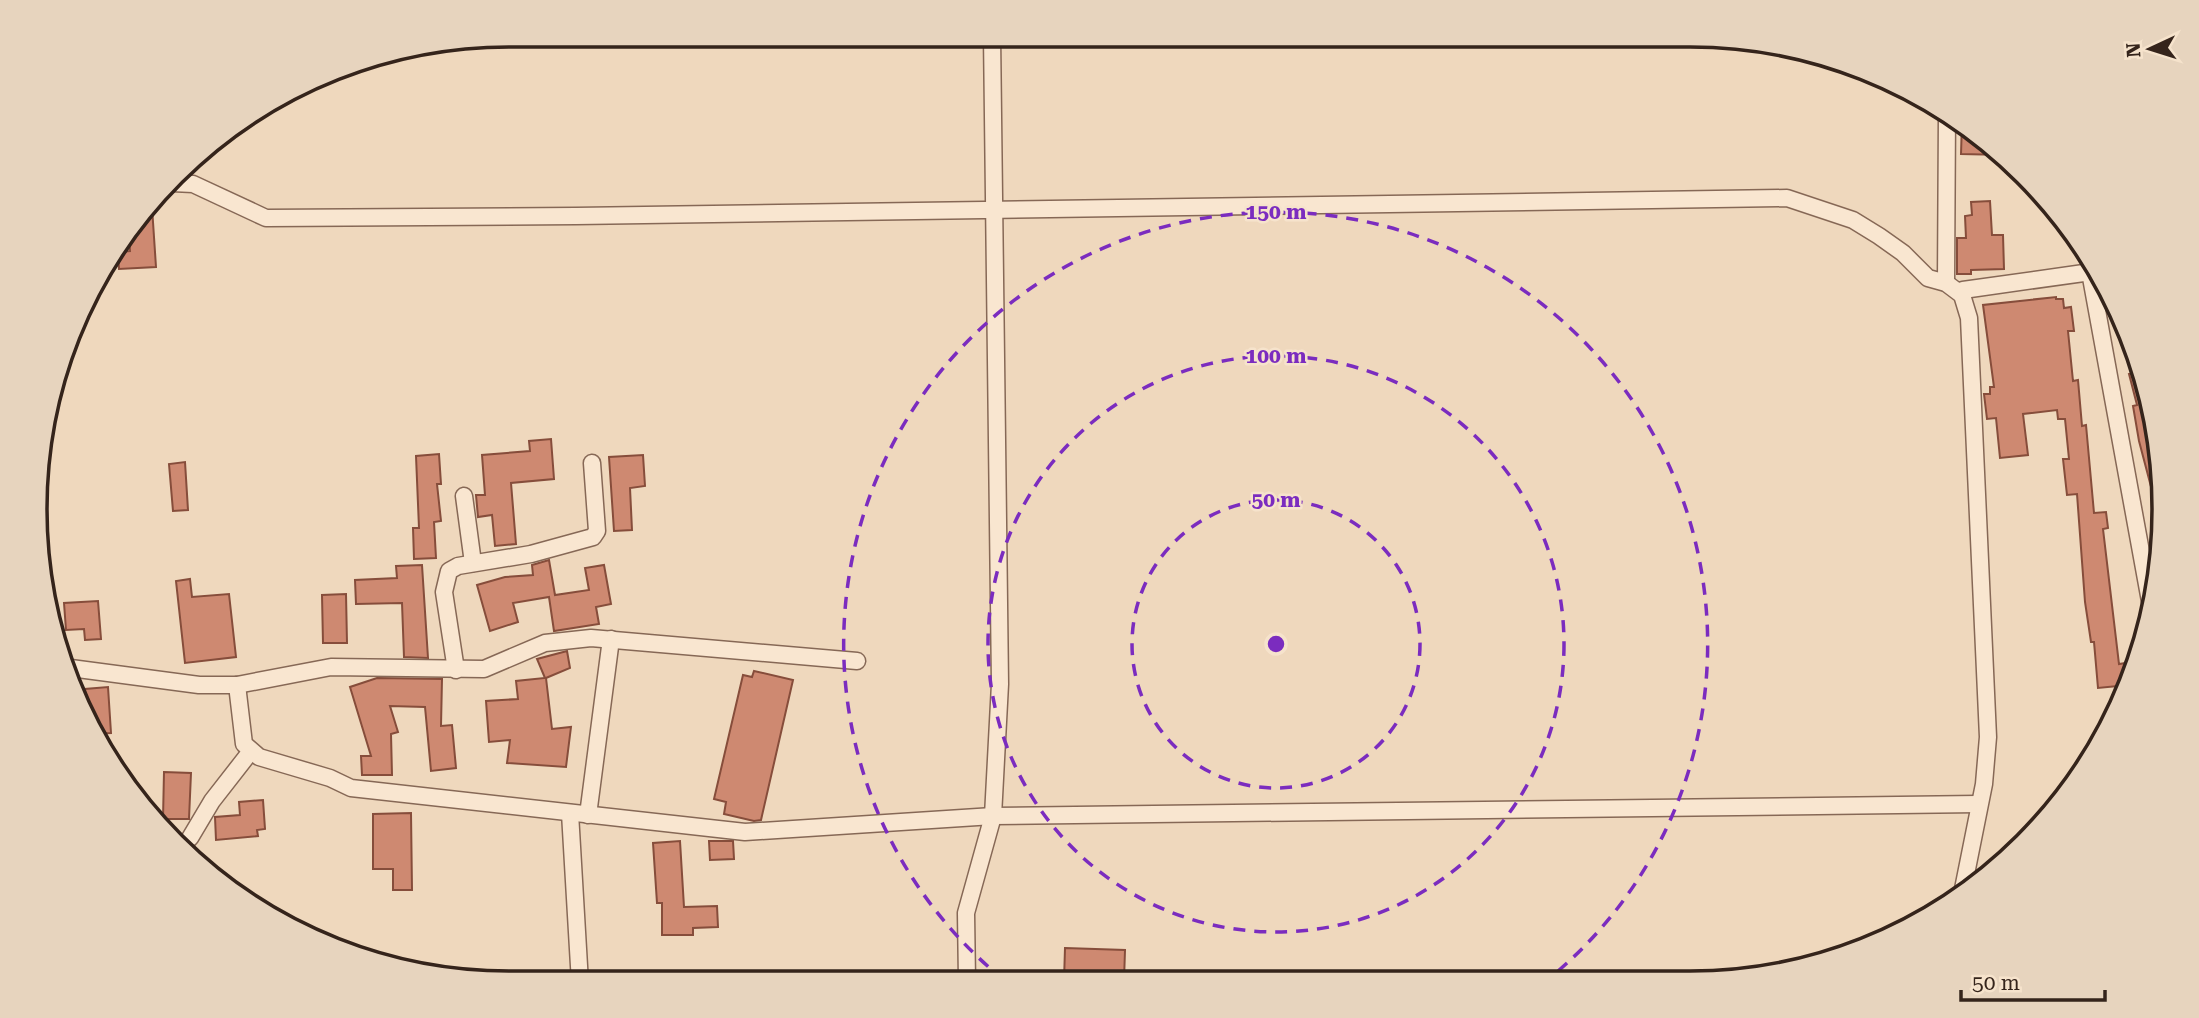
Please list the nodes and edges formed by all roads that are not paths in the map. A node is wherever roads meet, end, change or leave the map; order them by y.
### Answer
1 (992, 47) edge
2 (1947, 125) edge
3 (181, 183) edge
4 (994, 210) junction
5 (2086, 272) edge
6 (1945, 283) junction
7 (2098, 293) edge
8 (1962, 295) junction
9 (592, 463) dead end
10 (464, 496) dead end
11 (473, 563) junction
12 (2146, 579) edge
13 (611, 639) junction
14 (857, 661) dead end
15 (76, 669) edge
16 (456, 670) junction
17 (237, 685) junction
18 (251, 751) junction
19 (1978, 804) junction
20 (570, 813) junction
21 (588, 815) junction
22 (993, 816) junction
23 (190, 838) dead end
24 (1965, 880) edge
25 (579, 971) edge
26 (967, 971) edge

1 - 4 street
2 - 6 street
3 - 4 street
4 - 6 street
4 - 22 street
5 - 8 street
6 - 8 street
7 - 12 street
8 - 19 street
9 - 11 street
10 - 11 street
11 - 16 street
13 - 14 street
13 - 16 street
13 - 21 street
15 - 17 street
16 - 17 street
17 - 18 street
18 - 20 street
18 - 23 street
19 - 22 street
19 - 24 street
20 - 21 street
20 - 25 street
21 - 22 street
22 - 26 street

